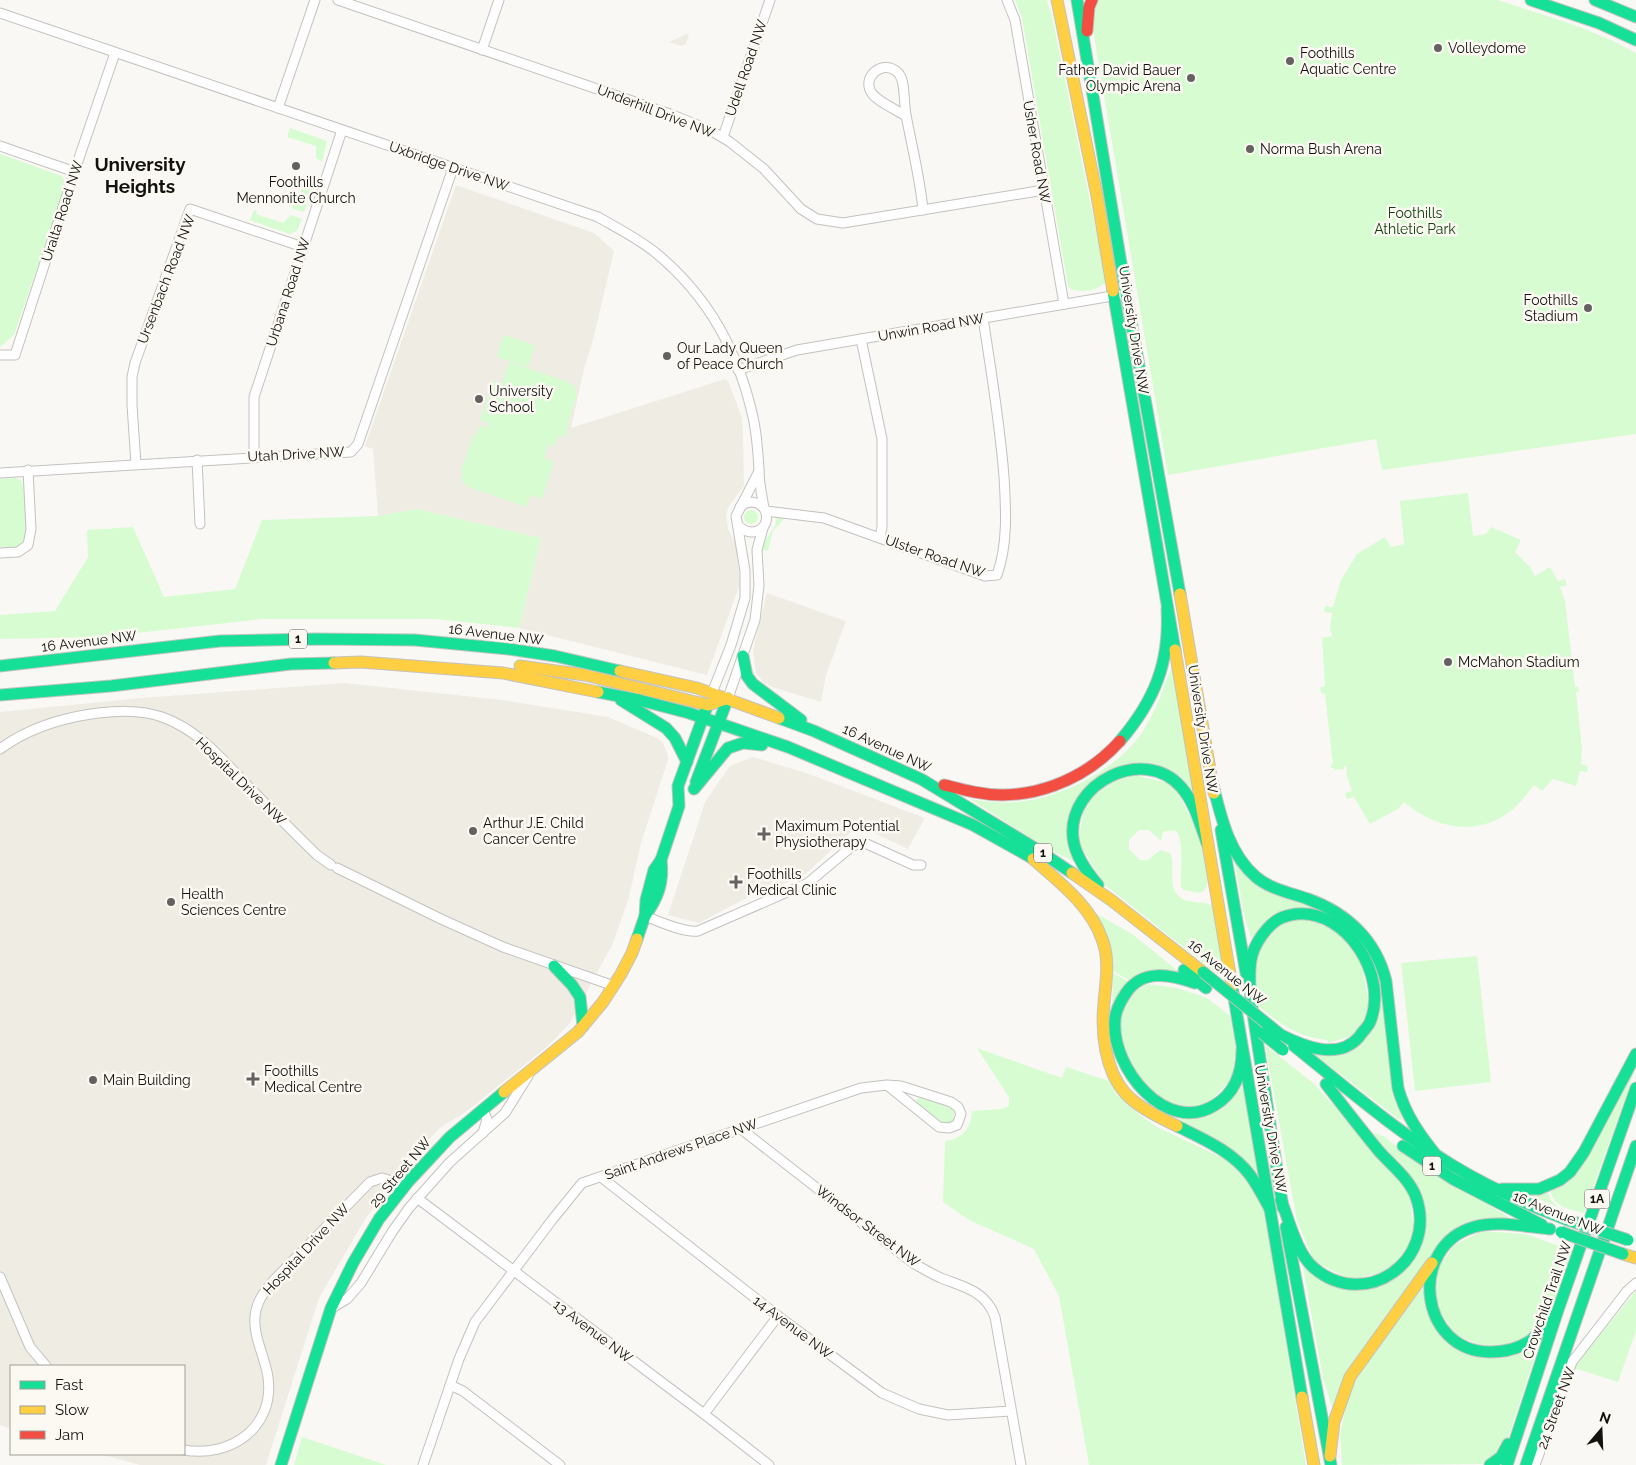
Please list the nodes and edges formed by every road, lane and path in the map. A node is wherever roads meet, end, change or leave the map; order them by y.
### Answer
1 (315, 0) edge
2 (338, 0) edge
3 (499, 0) edge
4 (770, 0) edge
5 (1007, 0) edge
6 (1077, 0) edge
7 (1092, 0) edge
8 (1531, 0) edge
9 (1595, 0) edge
10 (1057, 4) edge
11 (0, 13) edge
12 (1636, 17) edge
13 (1636, 40) edge
14 (1085, 46) junction
15 (482, 50) junction
16 (115, 53) junction
17 (278, 108) junction
18 (906, 116) junction
19 (342, 130) junction
20 (723, 137) junction
21 (0, 146) edge
22 (453, 168) junction
23 (75, 172) junction
24 (1044, 190) junction
25 (923, 210) junction
26 (302, 247) junction
27 (1126, 293) junction
28 (1113, 295) junction
29 (1064, 304) junction
30 (982, 318) junction
31 (861, 339) junction
32 (0, 355) edge
33 (738, 370) junction
34 (254, 457) junction
35 (197, 460) junction
36 (136, 464) junction
37 (28, 470) junction
38 (759, 471) junction
39 (0, 473) edge
40 (740, 507) junction
41 (765, 510) junction
42 (200, 524) dead end
43 (738, 525) junction
44 (763, 528) junction
45 (880, 537) junction
46 (0, 553) edge
47 (1167, 609) junction
48 (413, 654) dead end
49 (743, 656) junction
50 (478, 660) dead end
51 (291, 664) junction
52 (0, 666) edge
53 (111, 686) junction
54 (593, 690) junction
55 (712, 693) junction
56 (0, 695) edge
57 (728, 698) junction
58 (708, 705) junction
59 (0, 706) edge
60 (703, 717) junction
61 (718, 722) junction
62 (814, 731) junction
63 (788, 747) junction
64 (0, 749) edge
65 (687, 762) junction
66 (921, 779) junction
67 (1213, 785) junction
68 (694, 788) junction
69 (679, 806) junction
70 (1206, 843) junction
71 (1033, 858) junction
72 (920, 865) dead end
73 (1111, 900) junction
74 (645, 916) junction
75 (554, 966) junction
76 (614, 986) junction
77 (1206, 988) junction
78 (1251, 1001) junction
79 (583, 1026) junction
80 (1281, 1035) junction
81 (1242, 1050) junction
82 (1636, 1054) edge
83 (530, 1072) junction
84 (1326, 1084) junction
85 (887, 1085) junction
86 (1636, 1088) edge
87 (483, 1110) junction
88 (741, 1129) junction
89 (482, 1133) junction
90 (1636, 1146) edge
91 (1436, 1155) junction
92 (601, 1177) junction
93 (405, 1185) junction
94 (1488, 1186) junction
95 (417, 1198) junction
96 (1281, 1200) junction
97 (1270, 1209) junction
98 (1555, 1230) junction
99 (1632, 1242) edge
100 (1636, 1258) edge
101 (1435, 1259) junction
102 (352, 1263) junction
103 (372, 1264) junction
104 (514, 1271) junction
105 (0, 1276) edge
106 (1636, 1283) edge
107 (331, 1308) junction
108 (1558, 1310) junction
109 (778, 1316) junction
110 (45, 1365) edge
111 (450, 1385) junction
112 (1011, 1410) junction
113 (704, 1414) junction
114 (1520, 1428) junction
115 (185, 1450) edge
116 (1330, 1461) edge
117 (282, 1465) edge
118 (423, 1465) edge
119 (560, 1465) edge
120 (769, 1465) edge
121 (1020, 1465) edge
122 (1314, 1465) edge
123 (1490, 1465) edge
124 (1507, 1465) edge
125 (1526, 1465) edge
126 (1535, 1465) edge

1 - 17 street
2 - 15 street, Underhill Drive NW
3 - 15 street
4 - 20 street, Udell Road NW
5 - 24 street, Usher Road NW
6 - 14 main road, University Drive NW
7 - 14 main road
8 - 13 main road
9 - 12 main road
10 - 28 main road, University Drive NW
11 - 16 street, Uxbridge Drive NW
14 - 27 main road, University Drive NW
15 - 20 street, Underhill Drive NW
16 - 17 street, Uxbridge Drive NW
16 - 23 street, Uralta Road NW
17 - 19 street, Uxbridge Drive NW
18 - 18 street
18 - 25 street
19 - 22 street, Uxbridge Drive NW
19 - 26 street, Urbana Road NW
20 - 25 street, Underhill Drive NW
21 - 23 street
22 - 33 street, Uxbridge Drive NW
22 - 34 street, Utah Drive NW
23 - 32 street, Uralta Road NW
24 - 25 street, Underhill Drive NW
24 - 29 street, Usher Road NW
26 - 34 street, Urbana Road NW
26 - 36 street, Ursenbach Road NW
27 - 28 street, Unwin Road NW
27 - 67 main road, University Drive NW
28 - 29 street, Unwin Road NW
28 - 47 main road, University Drive NW
29 - 30 street, Unwin Road NW
30 - 31 street, Unwin Road NW
30 - 45 street, Ulster Road NW
31 - 33 street, Unwin Road NW
31 - 45 street
33 - 38 street, Uxbridge Drive NW
34 - 35 street, Utah Drive NW
35 - 36 street, Utah Drive NW
35 - 42 street
36 - 37 street, Utah Drive NW
37 - 39 street, Utah Drive NW
37 - 46 street
38 - 40 street, Uxbridge Drive NW
38 - 41 street, Uxbridge Drive NW
40 - 41 street
40 - 43 street
41 - 44 street
41 - 45 street, Ulster Road NW
43 - 44 street
43 - 55 street
44 - 49 street
47 - 66 main road
47 - 70 main road, University Drive NW
48 - 51 main road
49 - 57 street
49 - 62 main road
50 - 58 main road
51 - 53 main road, 16 Avenue NW / 1
51 - 54 main road, 16 Avenue NW / 1
52 - 55 main road, 16 Avenue NW / 1
53 - 56 main road, 16 Avenue NW / 1
53 - 59 main road
54 - 60 main road, 16 Avenue NW / 1
54 - 65 main road
55 - 57 main road, 16 Avenue NW / 1
55 - 58 main road, 29 Street NW
57 - 58 main road
57 - 61 main road, 29 Street NW
57 - 62 main road, 16 Avenue NW / 1
58 - 60 main road, 29 Street NW
60 - 61 main road, 16 Avenue NW / 1
60 - 65 main road, 29 Street NW
61 - 63 main road, 16 Avenue NW / 1
61 - 68 main road, 29 Street NW
62 - 66 main road, 16 Avenue NW / 1
63 - 68 main road
63 - 71 main road, 16 Avenue NW / 1
64 - 75 street, Hospital Drive NW
65 - 69 main road, 29 Street NW
66 - 73 main road, 16 Avenue NW / 1
67 - 78 main road, University Drive NW
67 - 91 main road
68 - 69 main road, 29 Street NW
69 - 74 main road, 29 Street NW
70 - 73 main road
70 - 81 main road, University Drive NW
71 - 77 main road, 16 Avenue NW / 1
71 - 97 main road
72 - 74 street
73 - 80 main road, 16 Avenue NW / 1, bridge
74 - 76 main road, 29 Street NW
75 - 76 street, Hospital Drive NW
75 - 79 main road
76 - 79 main road, 29 Street NW
77 - 81 main road
77 - 84 main road, 16 Avenue NW / 1, bridge
78 - 80 main road
78 - 96 main road, University Drive NW
79 - 83 main road, 29 Street NW
80 - 91 main road, 16 Avenue NW / 1
81 - 97 main road, University Drive NW
82 - 94 main road
83 - 87 main road, 29 Street NW
83 - 89 street, 29 Street NW
84 - 96 main road
84 - 98 main road, 16 Avenue NW / 1
85 - 85 street, Saint Andrews Place NW
85 - 88 street, Saint Andrews Place NW
86 - 108 main road, Crowchild Trail NW / 1A
87 - 89 street
87 - 93 main road, 29 Street NW
88 - 92 street, Saint Andrews Place NW
88 - 112 street, Windsor Street NW
89 - 95 street, 29 Street NW
90 - 125 main road, 1A
91 - 94 main road, 16 Avenue NW / 1
92 - 104 street, Saint Andrews Place NW
92 - 109 street, 14 Avenue NW
93 - 102 main road, 29 Street NW
93 - 115 street, Hospital Drive NW
94 - 99 main road, 16 Avenue NW / 1, bridge
95 - 103 street, 29 Street NW
95 - 104 street, 13 Avenue NW
96 - 116 main road, University Drive NW
97 - 122 main road, University Drive NW
98 - 100 main road, 16 Avenue NW / 1, bridge
98 - 101 main road
101 - 108 main road
101 - 116 main road
102 - 103 street
102 - 107 main road, 29 Street NW
103 - 107 street, 29 Street NW
104 - 111 street, Saint Andrews Place NW
104 - 113 street, 13 Avenue NW
105 - 110 street
106 - 126 street, 24 Street NW
107 - 117 main road, 29 Street NW
108 - 114 main road, Crowchild Trail NW
109 - 112 street, 14 Avenue NW
109 - 113 street
111 - 118 street, Saint Andrews Place NW
111 - 119 street
112 - 121 street, Windsor Street NW
113 - 120 street, 13 Avenue NW
114 - 123 main road
114 - 124 main road, Crowchild Trail NW

